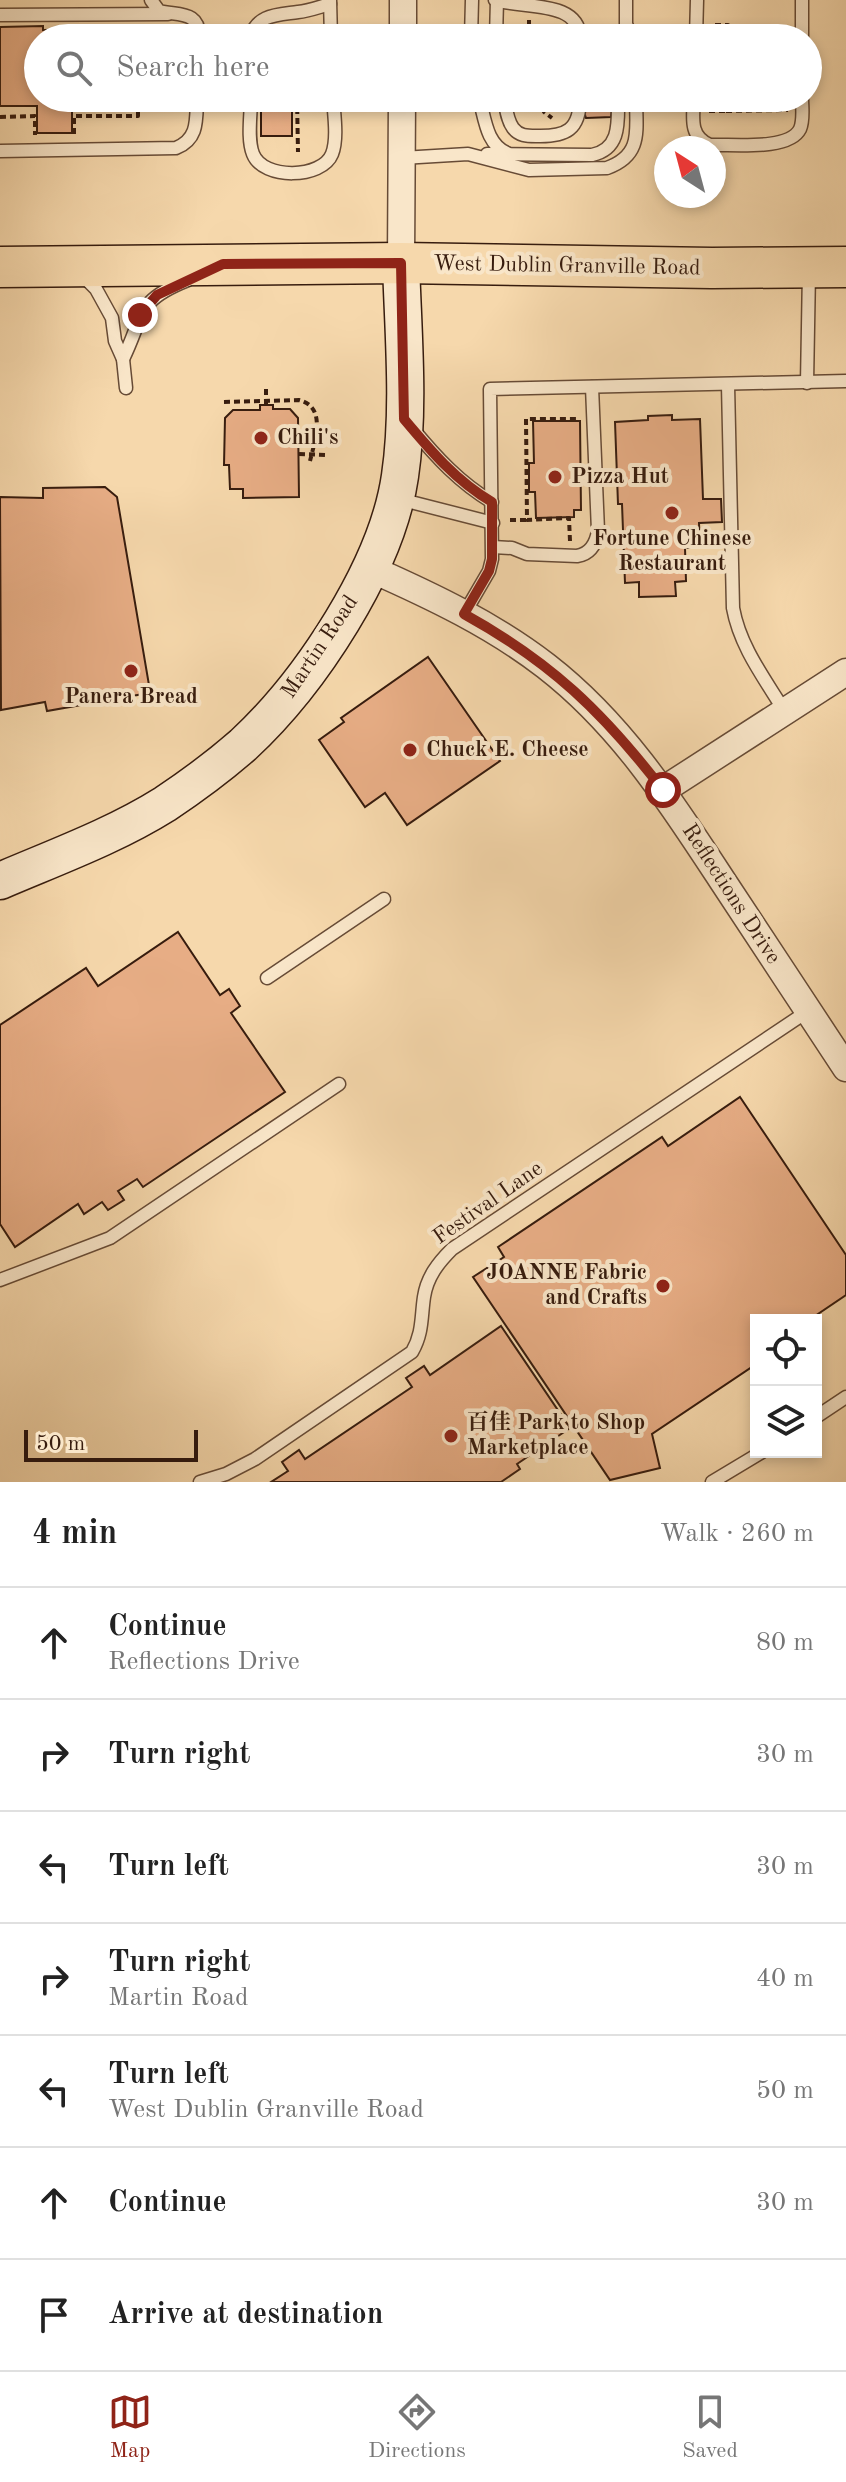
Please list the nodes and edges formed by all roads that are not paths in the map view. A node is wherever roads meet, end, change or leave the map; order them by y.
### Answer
1 (151, 0) edge
2 (403, 0) edge
3 (472, 0) edge
4 (496, 0) edge
5 (626, 0) edge
6 (697, 0) edge
7 (802, 0) edge
8 (330, 2) edge
9 (168, 14) junction
10 (0, 15) edge
11 (625, 18) junction
12 (196, 24) edge
13 (257, 24) edge
14 (331, 24) edge
15 (403, 24) edge
16 (471, 24) edge
17 (496, 24) edge
18 (578, 24) edge
19 (624, 24) edge
20 (627, 24) edge
21 (696, 24) edge
22 (802, 24) edge
23 (196, 112) edge
24 (252, 112) edge
25 (333, 112) edge
26 (402, 112) edge
27 (483, 112) edge
28 (508, 112) edge
29 (579, 112) edge
30 (618, 112) edge
31 (636, 112) edge
32 (694, 112) edge
33 (801, 112) edge
34 (0, 151) edge
35 (468, 154) junction
36 (511, 155) junction
37 (402, 158) junction
38 (401, 263) junction
39 (223, 264) junction
40 (0, 267) edge
41 (77, 267) junction
42 (827, 267) edge
43 (123, 359) junction
44 (846, 381) edge
45 (807, 383) junction
46 (728, 385) junction
47 (586, 387) junction
48 (126, 388) dead end
49 (404, 419) junction
50 (396, 498) junction
51 (492, 502) junction
52 (493, 523) junction
53 (493, 547) junction
54 (371, 569) junction
55 (464, 614) junction
56 (846, 672) edge
57 (785, 712) junction
58 (663, 790) junction
59 (0, 881) edge
60 (384, 899) dead end
61 (267, 978) dead end
62 (808, 1011) junction
63 (846, 1068) edge
64 (339, 1084) dead end
65 (0, 1280) edge
66 (846, 1397) edge
67 (822, 1413) edge
68 (752, 1458) edge
69 (200, 1482) edge
70 (712, 1482) edge

1 - 9 lane
2 - 15 street
3 - 16 lane
4 - 17 lane
4 - 18 lane
5 - 11 lane
6 - 21 lane
7 - 22 lane
8 - 13 lane
8 - 14 lane
9 - 10 lane
9 - 12 lane
11 - 19 lane
11 - 20 lane
23 - 34 lane
24 - 25 lane
26 - 37 street
27 - 36 lane
28 - 29 lane
30 - 36 lane
31 - 35 lane
32 - 33 lane
35 - 36 lane
35 - 37 lane
37 - 38 street
38 - 39 main road, West Dublin Granville Road
38 - 42 main road, West Dublin Granville Road
38 - 49 street, Martin Road
39 - 41 main road, West Dublin Granville Road
39 - 43 lane
40 - 41 main road, West Dublin Granville Road
41 - 43 lane
42 - 45 lane
43 - 48 lane
44 - 45 lane
45 - 46 lane
46 - 47 lane
46 - 57 lane
47 - 51 lane
47 - 53 lane
49 - 50 street, Martin Road
49 - 51 lane
50 - 52 lane
50 - 54 street, Martin Road
51 - 52 lane
52 - 53 lane
53 - 55 lane
54 - 55 street, Reflections Drive
54 - 59 street, Martin Road
55 - 58 street, Reflections Drive
56 - 57 street
57 - 58 street
58 - 62 street, Reflections Drive
60 - 61 lane
62 - 63 street, Reflections Drive
62 - 69 lane, Festival Lane
64 - 65 lane
66 - 67 lane
68 - 70 lane

